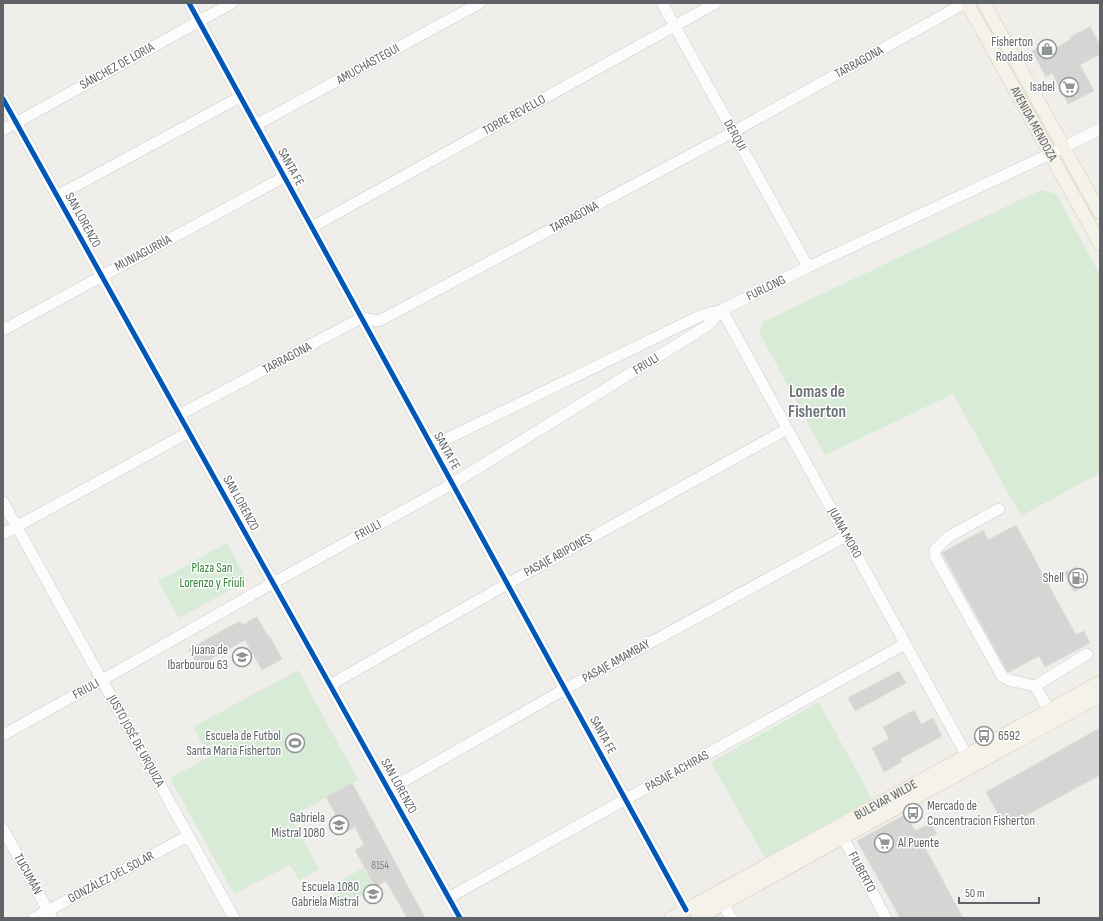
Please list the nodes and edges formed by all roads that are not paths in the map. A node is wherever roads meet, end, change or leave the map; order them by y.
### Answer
1 (189, 3) edge
2 (232, 3) edge
3 (480, 3) edge
4 (662, 3) edge
5 (716, 3) edge
6 (966, 3) edge
7 (984, 3) edge
8 (199, 21) junction
9 (675, 26) junction
10 (240, 97) junction
11 (3, 99) edge
12 (16, 122) junction
13 (256, 126) junction
14 (1100, 129) edge
15 (3, 130) edge
16 (733, 132) junction
17 (1064, 147) junction
18 (1050, 154) junction
19 (284, 177) junction
20 (57, 196) junction
21 (1100, 213) edge
22 (312, 227) junction
23 (1100, 244) edge
24 (808, 267) junction
25 (102, 276) junction
26 (722, 310) junction
27 (362, 318) junction
28 (3, 330) edge
29 (179, 415) junction
30 (787, 429) junction
31 (189, 432) junction
32 (432, 446) junction
33 (452, 484) junction
34 (3, 502) edge
35 (999, 509) dead end
36 (17, 526) junction
37 (3, 534) edge
38 (846, 536) junction
39 (273, 583) junction
40 (506, 584) junction
41 (905, 644) junction
42 (1088, 654) dead end
43 (102, 680) junction
44 (1100, 682) edge
45 (330, 685) junction
46 (1035, 686) junction
47 (565, 689) junction
48 (1100, 696) edge
49 (1049, 710) junction
50 (3, 735) edge
51 (967, 756) junction
52 (388, 790) junction
53 (626, 800) junction
54 (3, 829) edge
55 (840, 832) junction
56 (188, 836) junction
57 (448, 898) junction
58 (720, 898) junction
59 (686, 910) junction
60 (50, 914) edge
61 (34, 918) edge
62 (234, 918) edge
63 (460, 918) edge
64 (671, 918) edge
65 (697, 918) edge
66 (732, 918) edge
67 (886, 918) edge

1 - 8 street, SANTA FE
2 - 8 street, SÁNCHEZ DE LORIA
3 - 13 street, AMUCHÁSTEGUI
4 - 9 street, DERQUI
5 - 9 street, TORRE REVELLO
6 - 16 street, TARRAGONA
6 - 18 main road, AVENIDA MENDOZA
7 - 17 main road, AVENIDA MENDOZA
8 - 10 street, SANTA FE
8 - 12 street, SÁNCHEZ DE LORIA
9 - 16 street, DERQUI
9 - 22 street, TORRE REVELLO
10 - 13 street, SANTA FE
10 - 20 street
11 - 12 street, SAN LORENZO
12 - 15 street, SÁNCHEZ DE LORIA
12 - 20 street, SAN LORENZO
13 - 19 street, SANTA FE
14 - 17 street, FURLONG
16 - 24 street, DERQUI
16 - 27 street, TARRAGONA
17 - 18 street, FURLONG
17 - 21 main road, AVENIDA MENDOZA
18 - 23 main road, AVENIDA MENDOZA
18 - 24 street, FURLONG
19 - 22 street, SANTA FE
19 - 25 street, MUNIAGURRÍA
20 - 25 street, SAN LORENZO
22 - 27 street, SANTA FE
24 - 26 street, FURLONG
25 - 28 street, MUNIAGURRÍA
25 - 29 street, SAN LORENZO
26 - 30 street, JUANA MORO
26 - 32 street, FURLONG
26 - 33 street, FRIULI
27 - 29 street, TARRAGONA
27 - 32 street, SANTA FE
29 - 31 street, SAN LORENZO
30 - 38 street, JUANA MORO
30 - 40 street, PASAJE ABIPONES
31 - 36 street
31 - 39 street, SAN LORENZO
32 - 33 street, SANTA FE
33 - 39 street, FRIULI
33 - 40 street, SANTA FE
34 - 36 street, JUSTO JOSÉ DE URQUIZA
35 - 46 street
36 - 37 street
36 - 43 street, JUSTO JOSÉ DE URQUIZA
38 - 41 street, JUANA MORO
38 - 47 street, PASAJE AMAMBAY
39 - 43 street, FRIULI
39 - 45 street, SAN LORENZO
40 - 45 street, PASAJE ABIPONES
40 - 47 street, SANTA FE
41 - 51 street, JUANA MORO
41 - 53 street, PASAJE ACHIRAS
42 - 46 street
43 - 50 street, FRIULI
43 - 56 street, JUSTO JOSÉ DE URQUIZA
44 - 49 main road, BULEVAR WILDE
45 - 52 street, SAN LORENZO
46 - 49 street
47 - 52 street, PASAJE AMAMBAY
47 - 53 street, SANTA FE
48 - 55 main road, BULEVAR WILDE
49 - 51 main road, BULEVAR WILDE
51 - 55 main road, BULEVAR WILDE
52 - 57 street, SAN LORENZO
53 - 57 street, PASAJE ACHIRAS
53 - 59 street, SANTA FE
54 - 60 street, TUCUMÁN
55 - 58 main road, BULEVAR WILDE
55 - 67 street, FILIBERTO
56 - 60 street, GONZÁLEZ DEL SOLAR
56 - 62 street, JUSTO JOSÉ DE URQUIZA
57 - 63 street, SAN LORENZO
58 - 59 main road, BULEVAR WILDE
58 - 65 main road, BULEVAR WILDE
58 - 66 street
59 - 64 main road, BULEVAR WILDE
60 - 61 street, GONZÁLEZ DEL SOLAR

